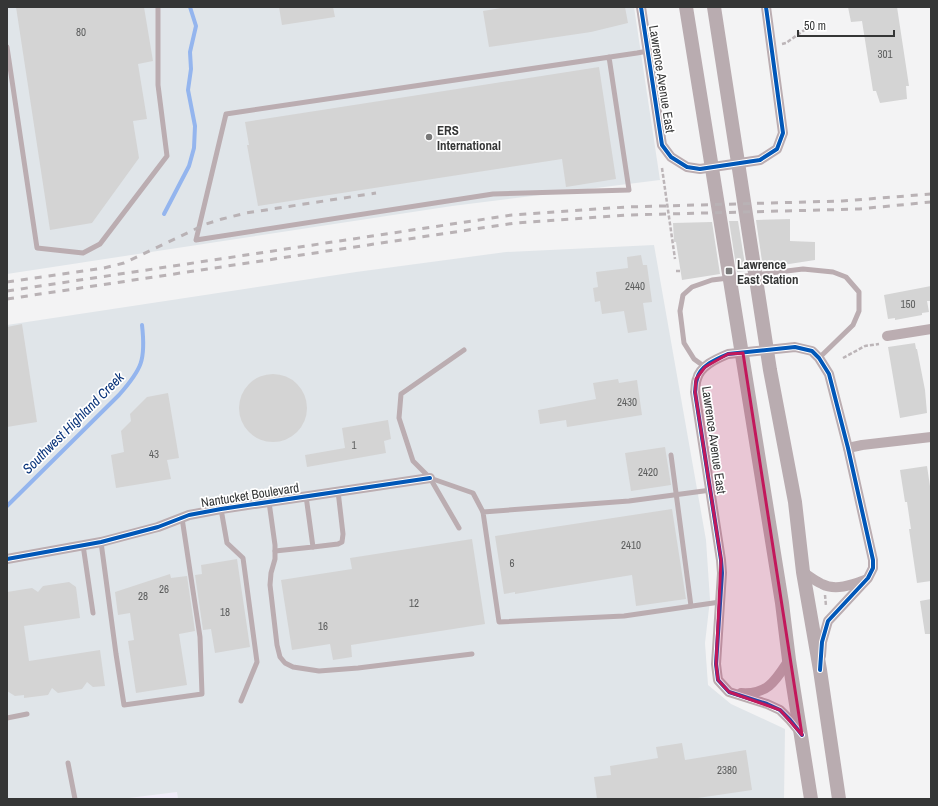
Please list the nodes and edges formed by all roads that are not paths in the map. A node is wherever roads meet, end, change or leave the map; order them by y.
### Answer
1 (158, 7) edge
2 (641, 7) edge
3 (686, 7) edge
4 (714, 7) edge
5 (766, 7) edge
6 (7, 47) edge
7 (648, 51) junction
8 (609, 57) junction
9 (931, 329) edge
10 (887, 336) dead end
11 (464, 350) dead end
12 (819, 358) junction
13 (705, 367) junction
14 (931, 437) edge
15 (848, 448) junction
16 (671, 455) dead end
17 (430, 478) junction
18 (711, 490) junction
19 (338, 491) junction
20 (678, 494) junction
21 (306, 496) junction
22 (269, 502) junction
23 (221, 509) junction
24 (483, 512) junction
25 (182, 518) junction
26 (459, 528) dead end
27 (101, 542) junction
28 (83, 545) junction
29 (313, 547) junction
30 (275, 551) junction
31 (7, 559) edge
32 (803, 572) junction
33 (868, 578) junction
34 (720, 602) junction
35 (691, 606) junction
36 (93, 613) dead end
37 (472, 654) dead end
38 (789, 660) junction
39 (820, 670) junction
40 (729, 692) junction
41 (241, 701) dead end
42 (28, 714) dead end
43 (7, 718) edge
44 (802, 735) junction
45 (68, 763) dead end
46 (75, 799) edge
47 (811, 799) edge
48 (839, 799) edge

1 - 6 lane
2 - 7 street, Lawrence Avenue East
3 - 38 main road
4 - 32 main road
5 - 7 street, Lawrence Avenue East
7 - 8 lane
8 - 8 lane
9 - 10 street
11 - 17 lane
12 - 13 street, Lawrence Avenue East
12 - 13 lane
12 - 15 street
13 - 18 street, Lawrence Avenue East
14 - 15 street
15 - 33 street
16 - 20 lane
17 - 19 street, Nantucket Boulevard
17 - 24 lane
17 - 26 lane
18 - 20 lane
18 - 34 street, Lawrence Avenue East
19 - 21 street, Nantucket Boulevard
19 - 29 lane
20 - 24 lane
20 - 35 lane
21 - 22 street, Nantucket Boulevard
21 - 29 lane
22 - 23 street, Nantucket Boulevard
22 - 30 lane
23 - 25 street, Nantucket Boulevard
23 - 41 lane
24 - 35 lane
25 - 27 street, Nantucket Boulevard
25 - 27 lane
27 - 28 street, Nantucket Boulevard
28 - 31 street, Nantucket Boulevard
28 - 36 lane
29 - 30 lane
30 - 37 lane
32 - 33 street
32 - 39 main road
33 - 39 street
34 - 35 lane
34 - 40 street, Lawrence Avenue East
38 - 40 street
38 - 44 main road
39 - 48 main road
40 - 44 street
42 - 43 lane
44 - 47 main road
45 - 46 lane

